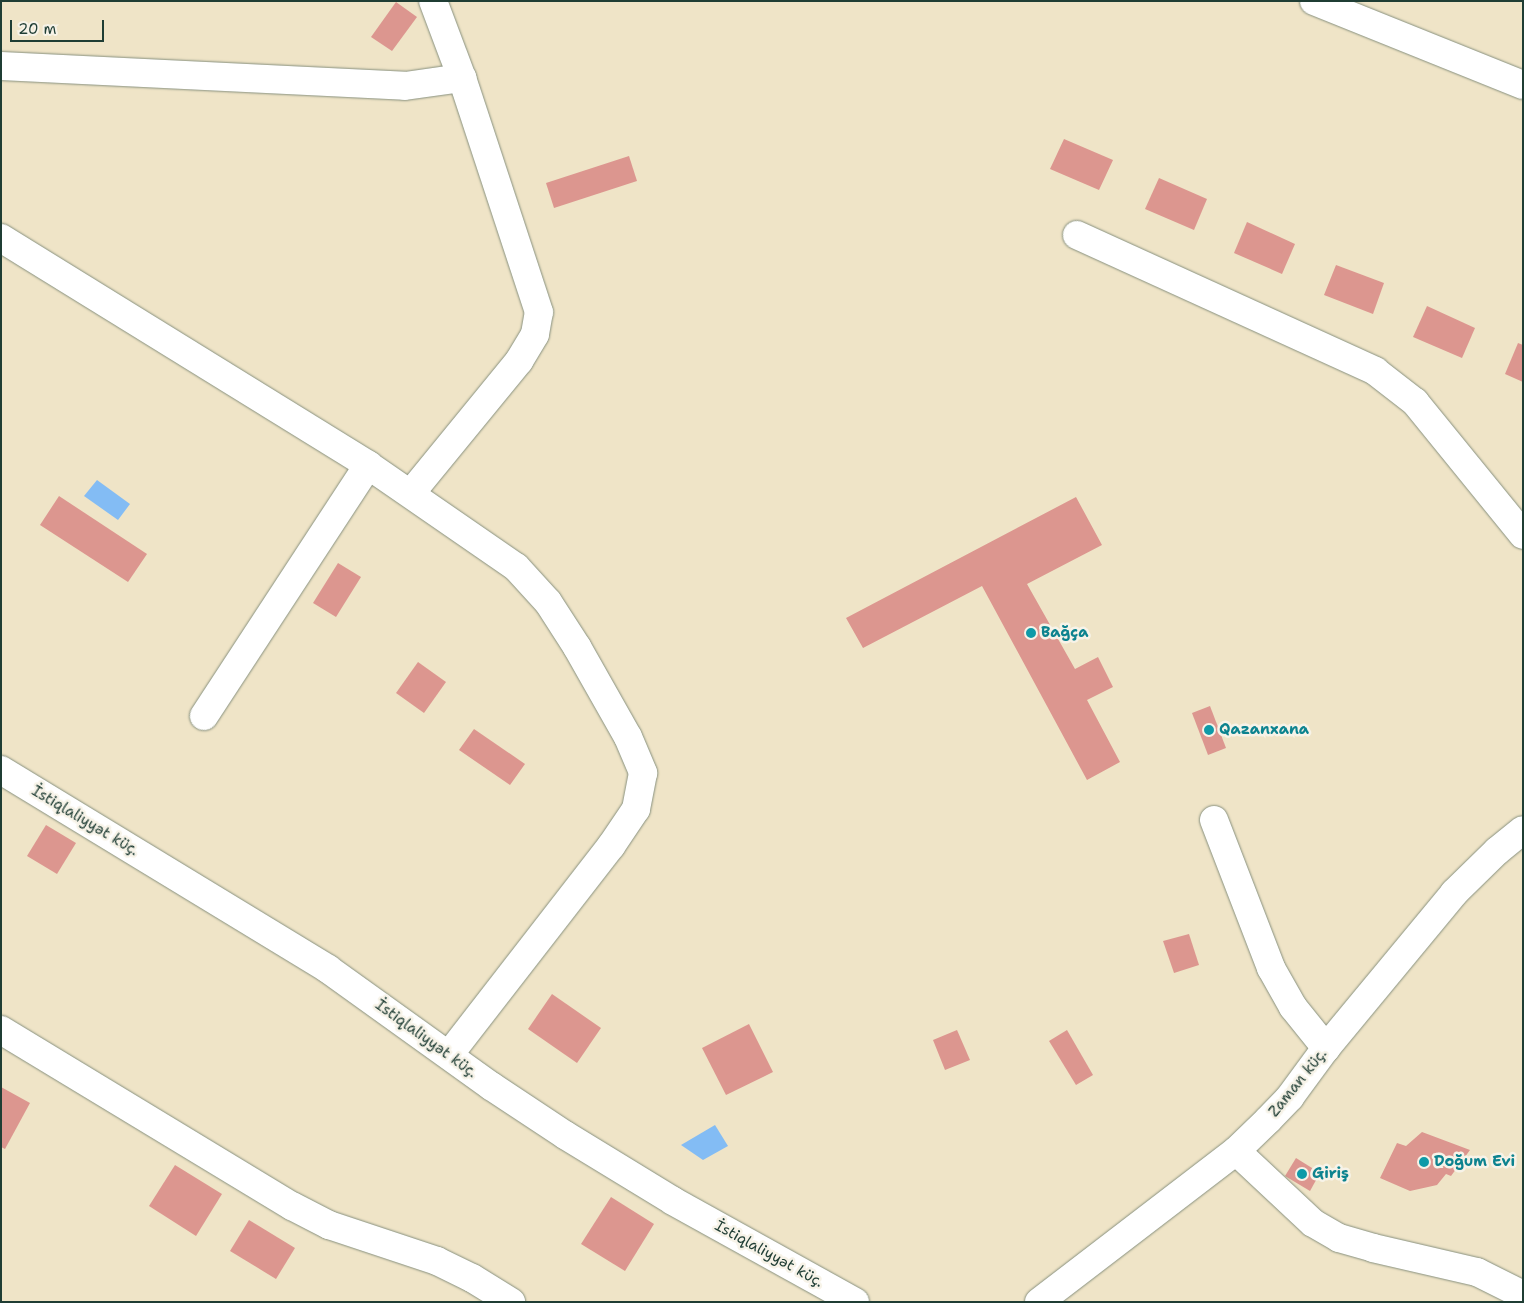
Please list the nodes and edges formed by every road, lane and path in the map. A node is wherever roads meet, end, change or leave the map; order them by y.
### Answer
1 (433, 1) edge
2 (1314, 1) edge
3 (1, 66) edge
4 (462, 78) junction
5 (1523, 85) edge
6 (1077, 235) dead end
7 (1, 238) edge
8 (368, 465) junction
9 (411, 493) junction
10 (1523, 535) edge
11 (204, 716) dead end
12 (1, 770) edge
13 (1214, 820) dead end
14 (1523, 830) edge
15 (1, 1030) edge
16 (1326, 1048) junction
17 (449, 1055) junction
18 (1236, 1151) junction
19 (1523, 1295) edge
20 (511, 1302) edge
21 (854, 1302) edge
22 (1039, 1302) edge

1 - 4 street
2 - 5 street
3 - 4 street
4 - 9 street
6 - 10 street
7 - 8 street
8 - 9 street
8 - 11 street
9 - 17 street
12 - 17 street, İstiqlaliyyət küç.
13 - 16 street
14 - 16 street, Zaman küç.
15 - 20 street
16 - 18 street, Zaman küç.
17 - 21 street, İstiqlaliyyət küç.
18 - 19 street
18 - 22 street, Zaman küç.

